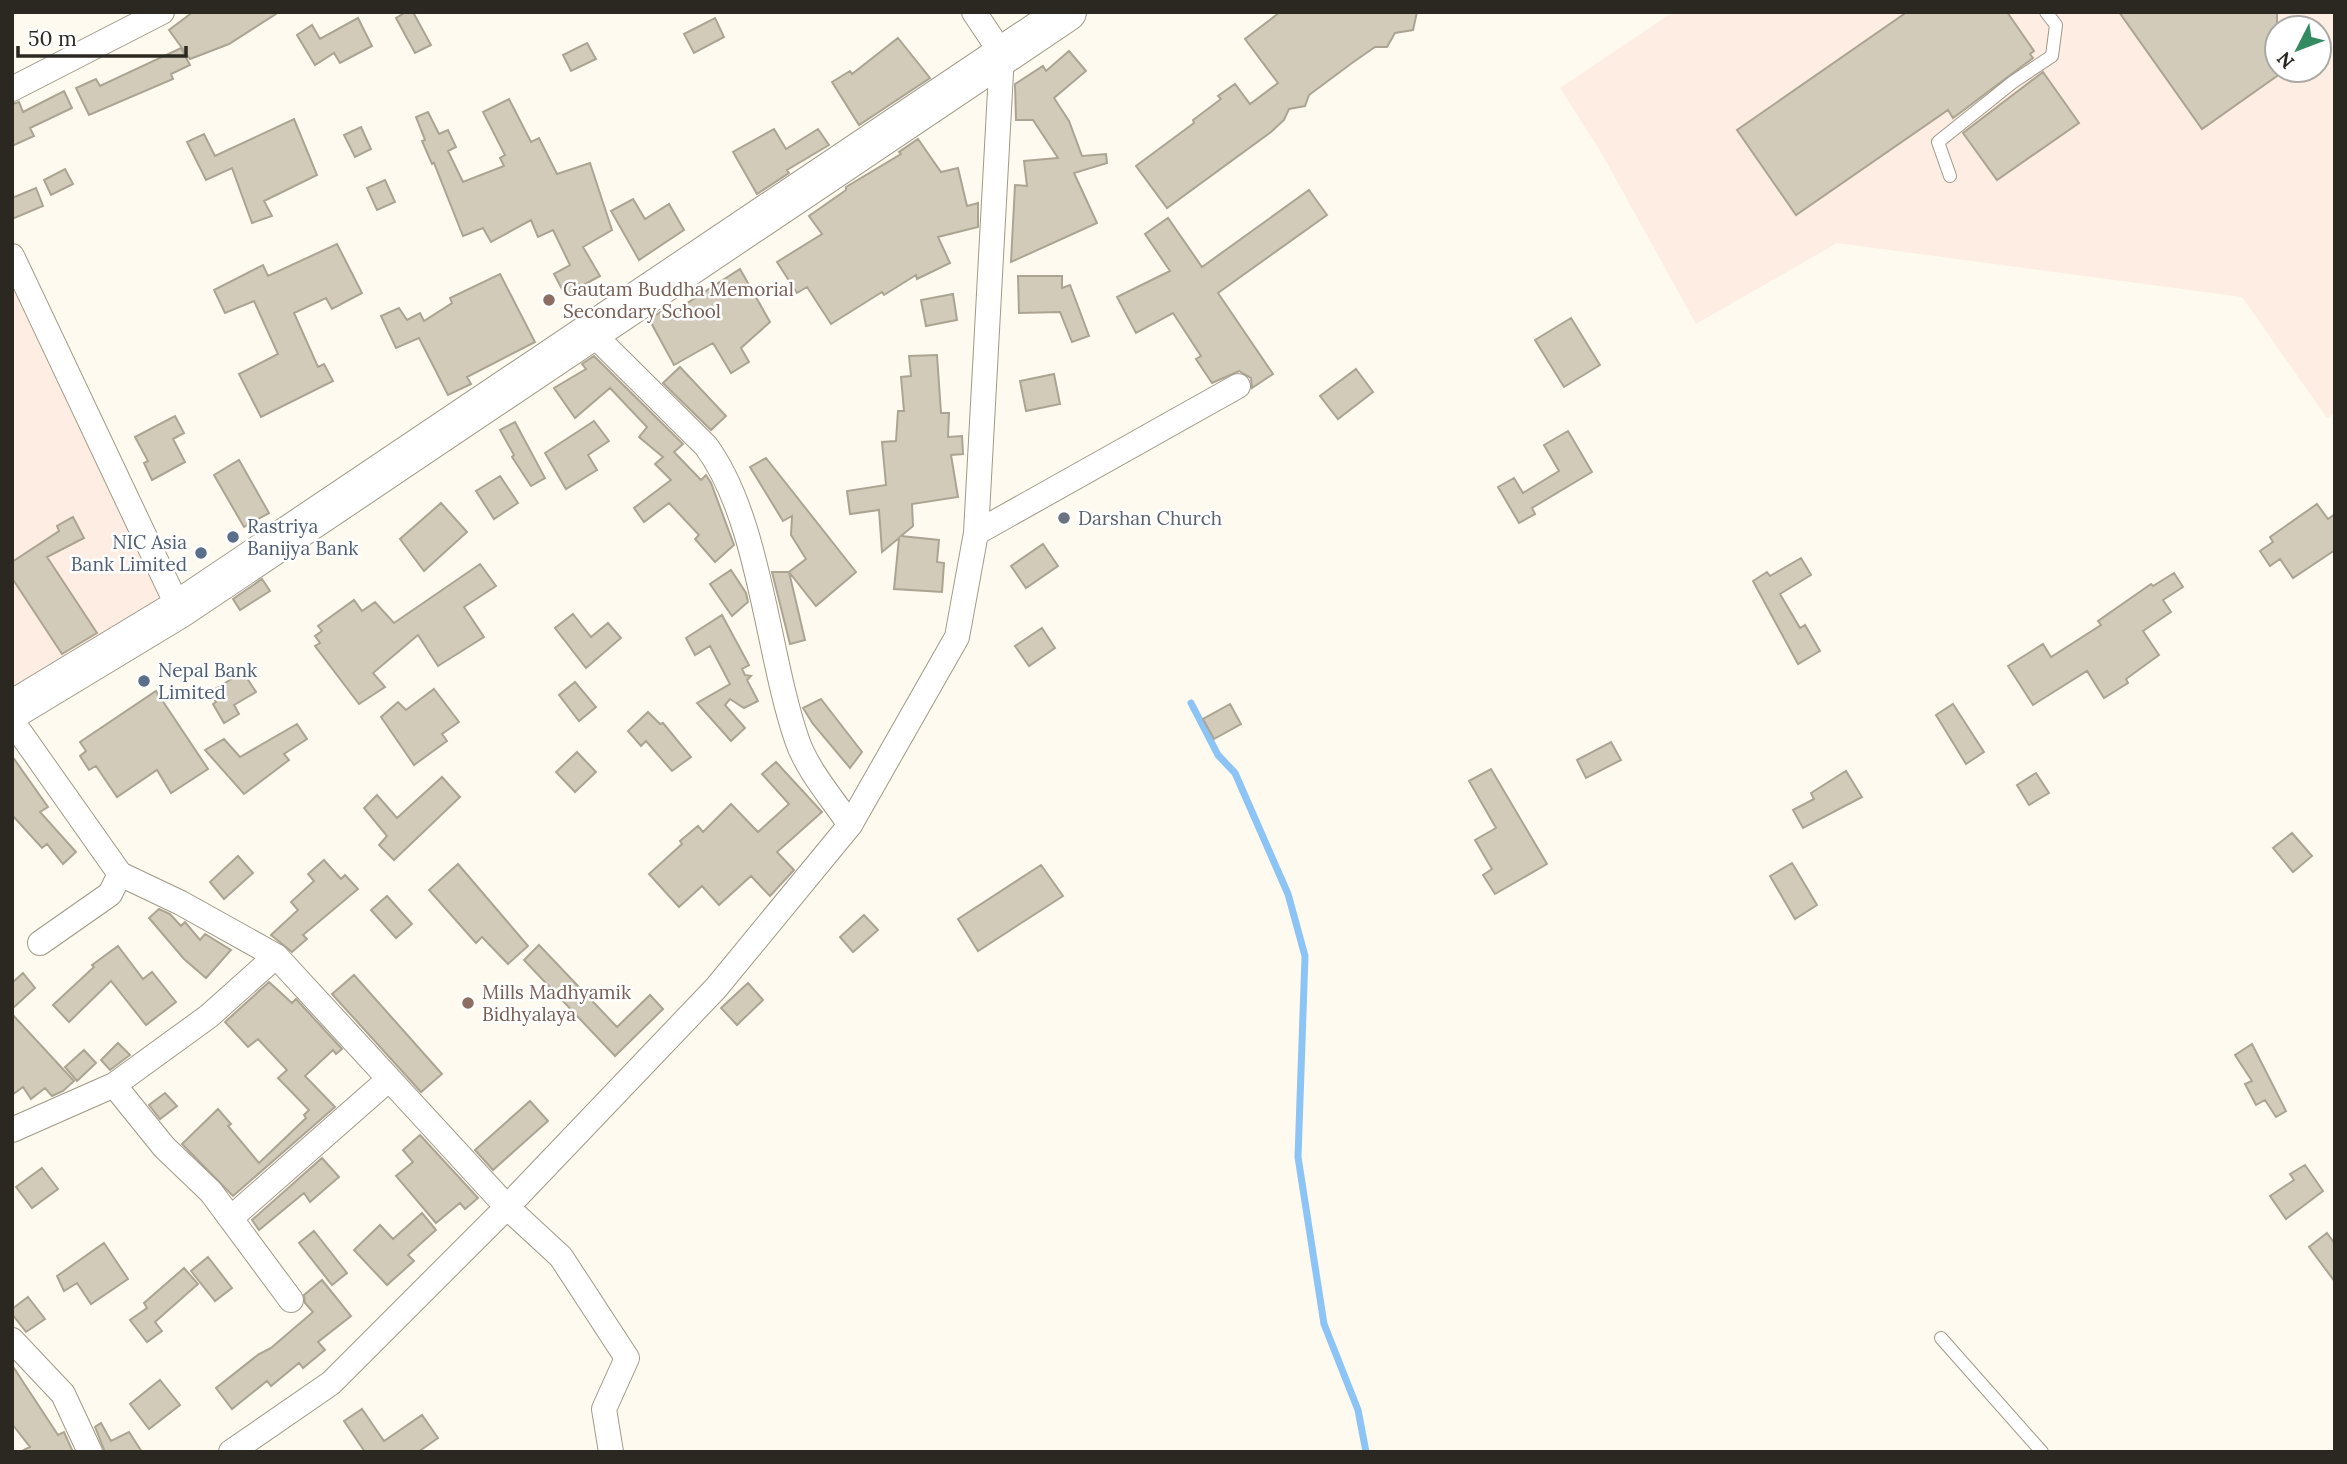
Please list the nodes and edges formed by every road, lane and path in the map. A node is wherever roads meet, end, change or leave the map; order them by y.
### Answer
1 (162, 12) edge
2 (1003, 12) edge
3 (1067, 12) edge
4 (2046, 12) edge
5 (988, 33) edge
6 (12, 89) edge
7 (1950, 176) dead end
8 (12, 256) edge
9 (590, 332) junction
10 (1238, 386) dead end
11 (976, 533) junction
12 (179, 609) junction
13 (12, 710) edge
14 (12, 721) edge
15 (850, 825) junction
16 (120, 874) junction
17 (40, 943) dead end
18 (275, 956) junction
19 (388, 1080) junction
20 (114, 1085) junction
21 (12, 1130) edge
22 (508, 1207) junction
23 (231, 1218) junction
24 (291, 1300) dead end
25 (1941, 1338) dead end
26 (12, 1339) edge
27 (90, 1452) edge
28 (231, 1452) edge
29 (611, 1452) edge
30 (2042, 1452) edge

1 - 6 street
2 - 5 street
3 - 5 main road
4 - 7 lane
5 - 9 main road
5 - 11 street
8 - 12 street
9 - 12 main road
9 - 15 street
10 - 11 street
11 - 15 street
12 - 13 main road
14 - 16 street
15 - 22 street
16 - 17 street
16 - 18 street
18 - 19 street
18 - 20 street
19 - 22 street
19 - 23 street
20 - 21 street
20 - 23 street
22 - 28 street
22 - 29 street
23 - 24 street
25 - 30 lane
26 - 27 street

